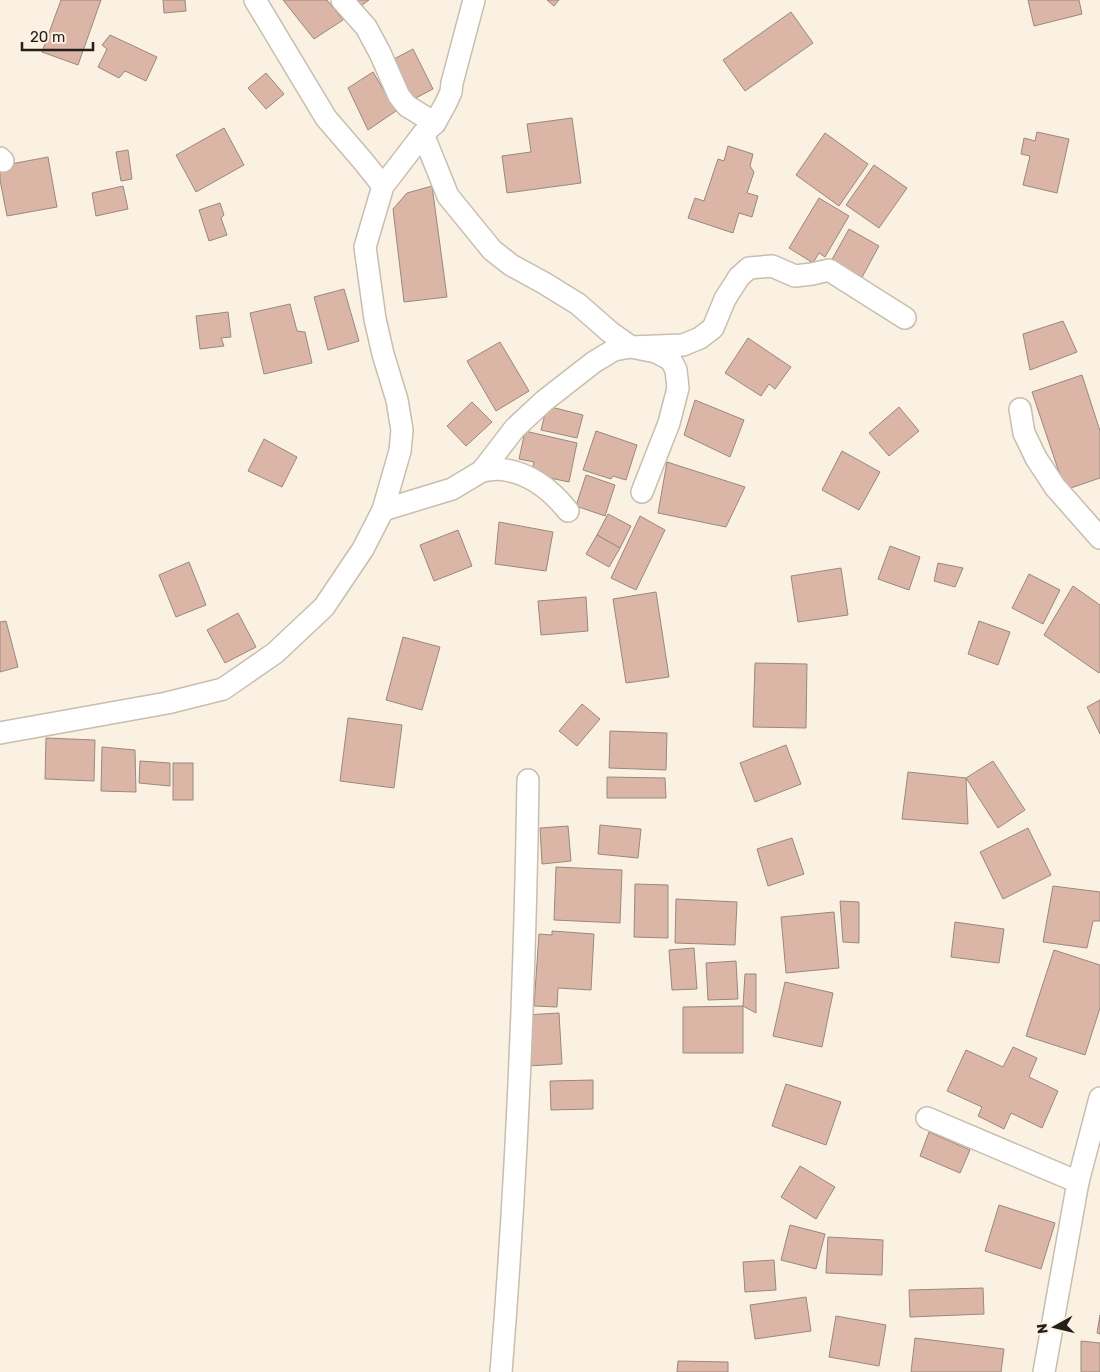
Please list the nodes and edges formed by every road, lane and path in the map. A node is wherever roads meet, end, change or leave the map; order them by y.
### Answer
1 (254, 0) edge
2 (342, 0) edge
3 (474, 0) edge
4 (429, 129) junction
5 (383, 186) junction
6 (905, 318) dead end
7 (632, 347) junction
8 (1020, 410) dead end
9 (482, 471) junction
10 (642, 492) dead end
11 (383, 510) junction
12 (568, 511) dead end
13 (1100, 538) edge
14 (0, 733) edge
15 (528, 780) dead end
16 (1100, 1098) edge
17 (928, 1118) dead end
18 (1078, 1182) junction
19 (501, 1372) edge
20 (1044, 1372) edge

1 - 5 street
2 - 4 street
3 - 4 street
4 - 5 street
4 - 7 street
5 - 11 street
6 - 7 street
7 - 9 street
7 - 10 street
8 - 13 street
9 - 11 street
9 - 12 street
11 - 14 street
15 - 19 street
16 - 18 street
17 - 18 street
18 - 20 street

